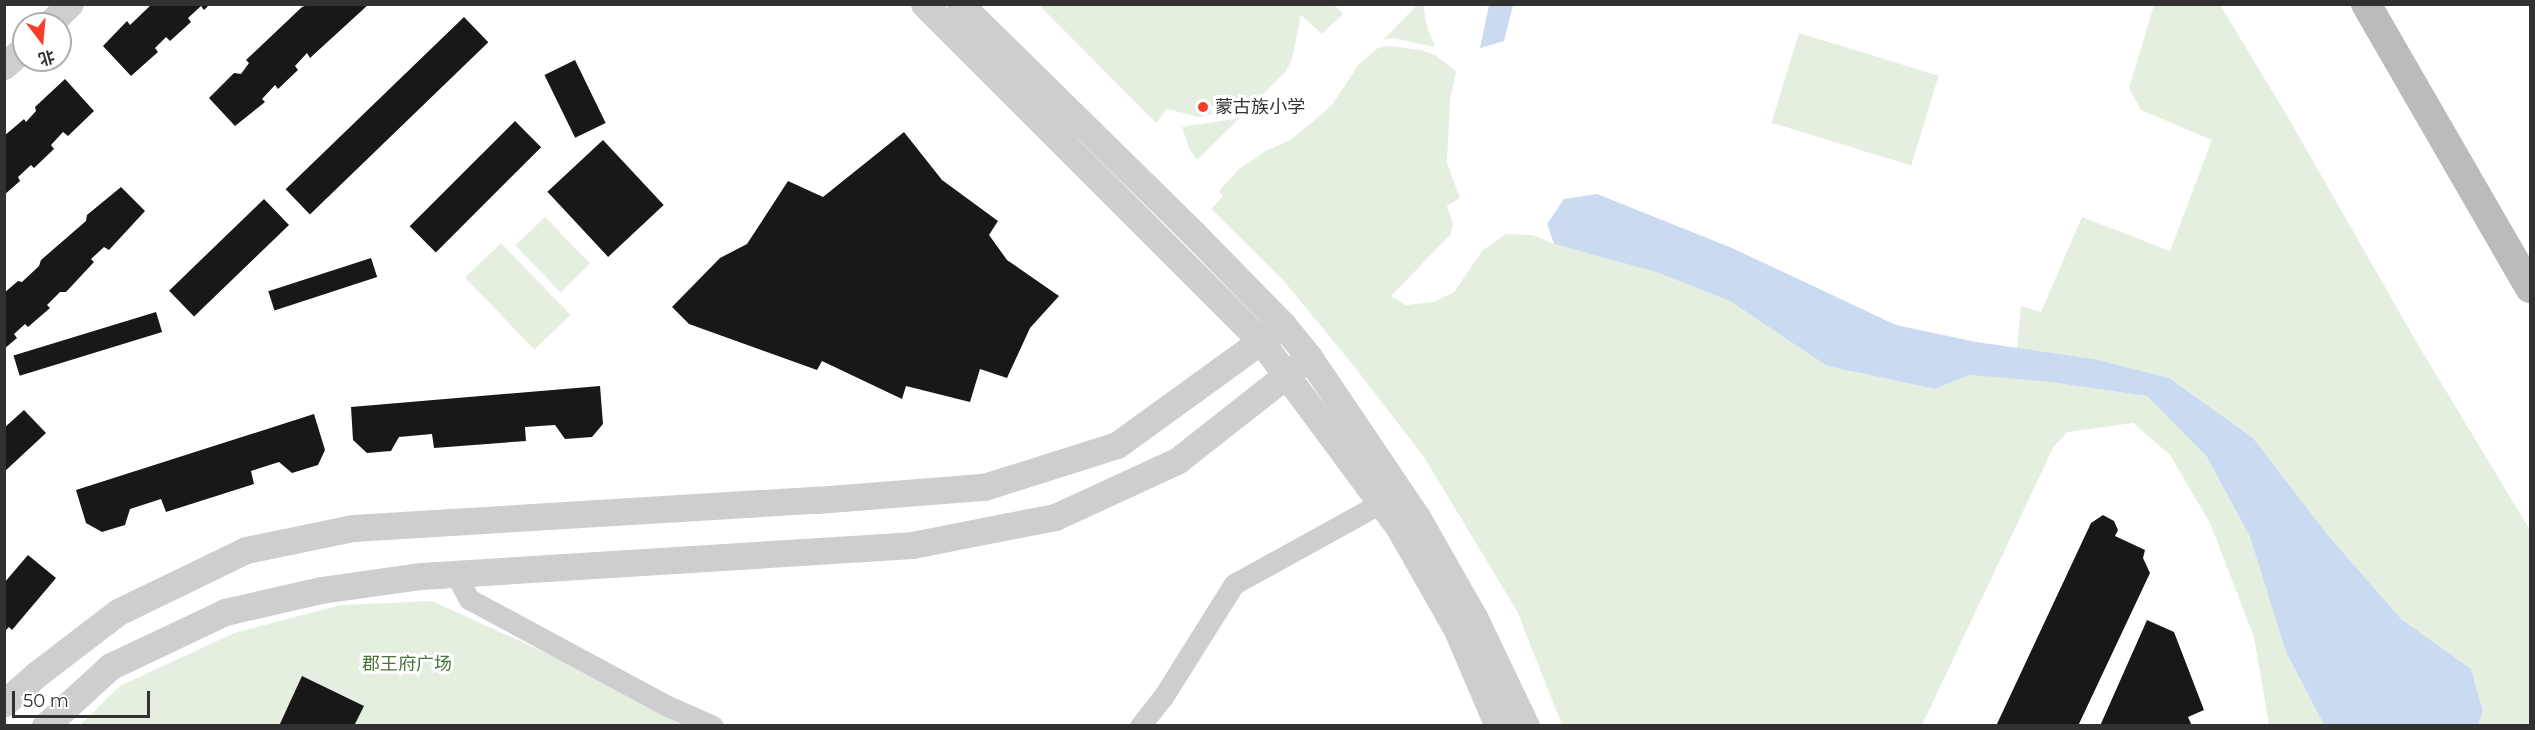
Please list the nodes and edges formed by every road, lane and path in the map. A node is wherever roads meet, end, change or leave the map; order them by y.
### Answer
1 (924, 4) edge
2 (960, 4) edge
3 (2366, 4) edge
4 (2530, 288) edge
5 (1283, 325) junction
6 (1261, 340) junction
7 (1310, 357) junction
8 (1287, 373) junction
9 (1381, 502) junction
10 (455, 573) junction
11 (4, 703) edge
12 (45, 726) edge
13 (713, 726) edge
14 (1140, 726) edge
15 (1498, 726) edge
16 (1526, 726) edge

1 - 6 street
2 - 5 street
3 - 4 main road
5 - 6 street
5 - 7 street
6 - 8 street
6 - 11 street
7 - 8 street
7 - 16 street
8 - 9 street
8 - 10 street
9 - 14 street
9 - 15 street
10 - 12 street
10 - 13 street

